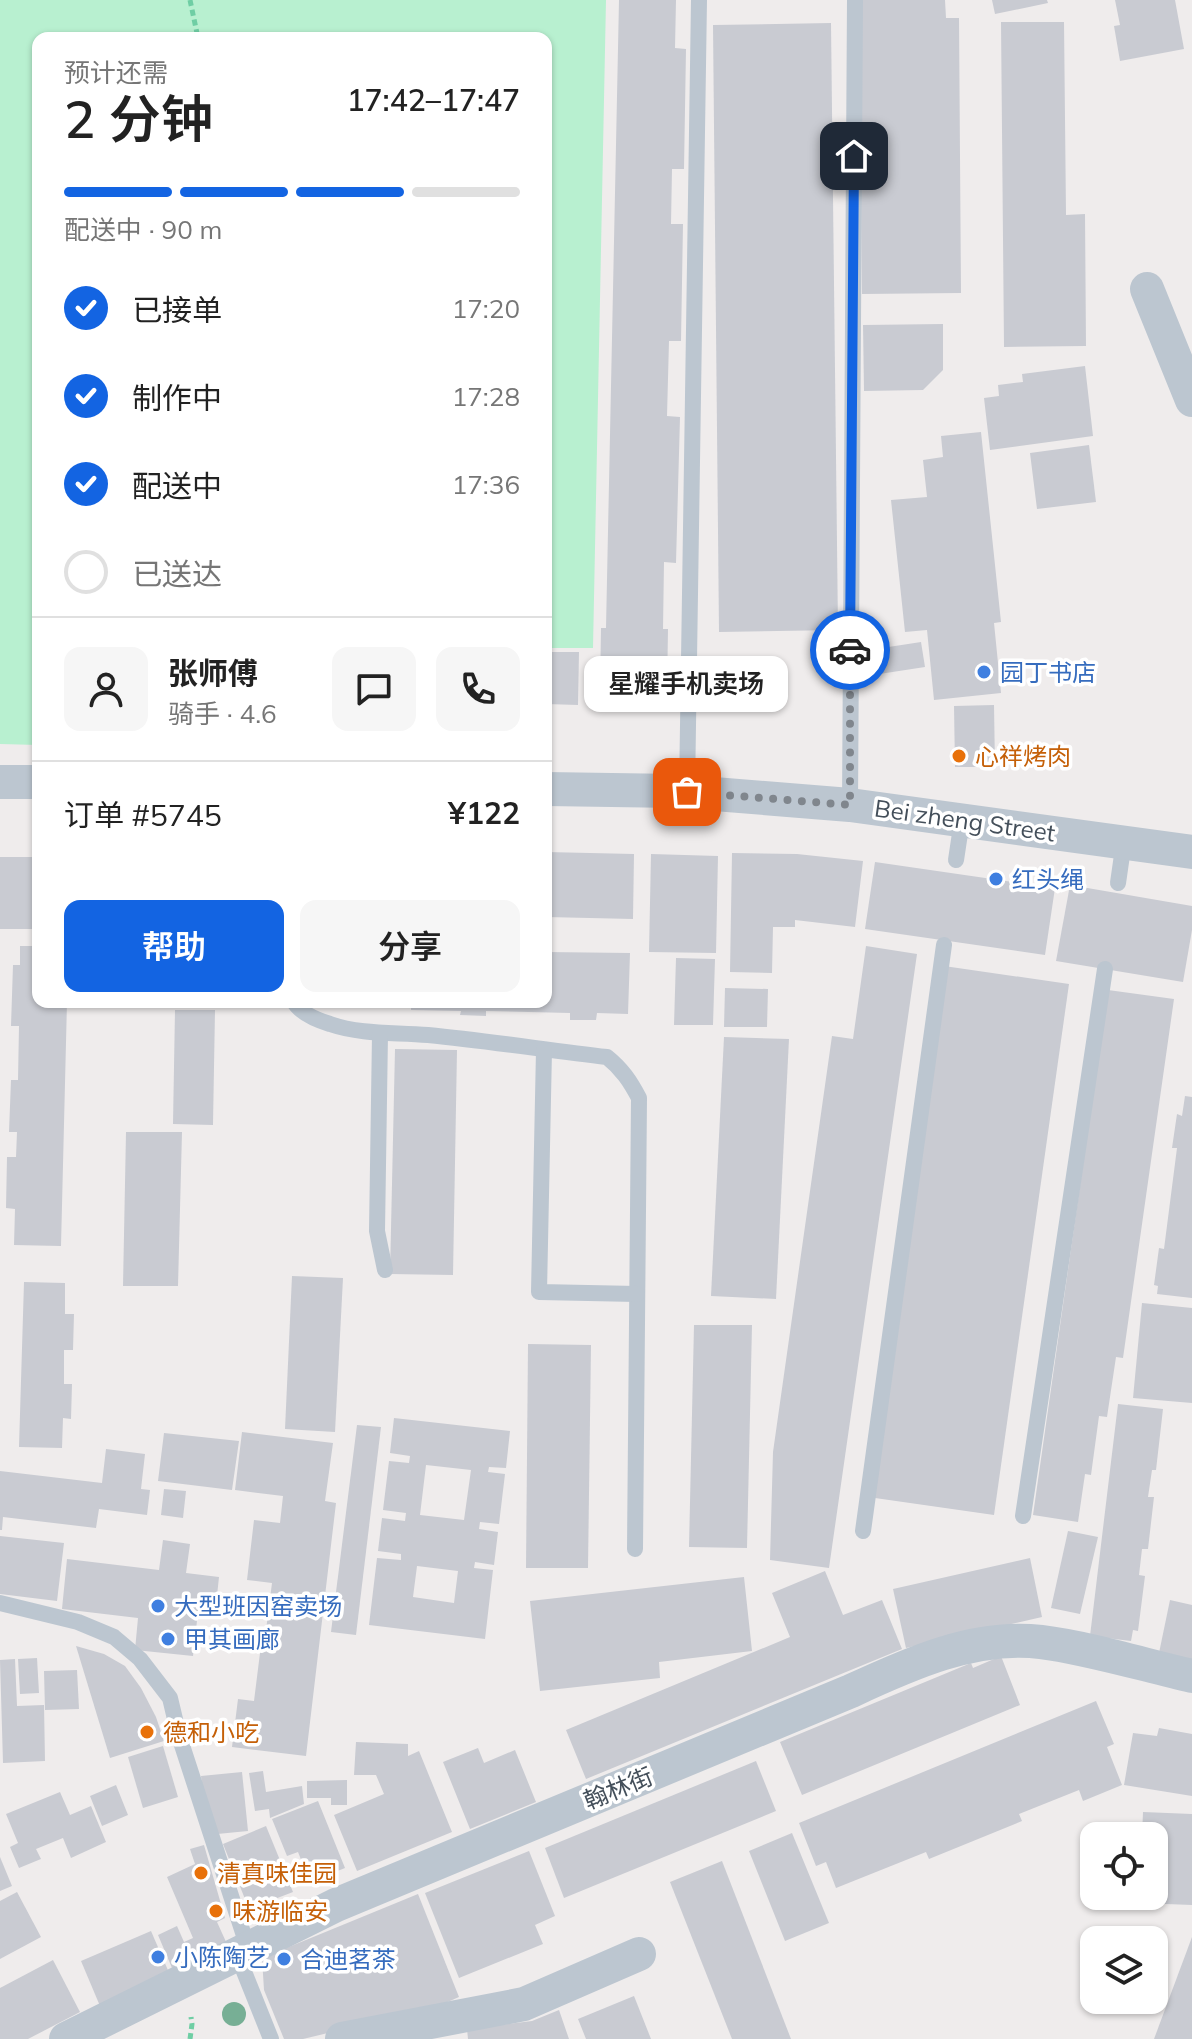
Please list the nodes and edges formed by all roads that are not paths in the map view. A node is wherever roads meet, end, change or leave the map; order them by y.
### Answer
1 (699, 0) edge
2 (855, 0) edge
3 (1147, 289) dead end
4 (1192, 400) edge
5 (0, 782) edge
6 (32, 782) edge
7 (552, 789) edge
8 (687, 792) junction
9 (850, 805) junction
10 (962, 820) junction
11 (1124, 841) junction
12 (1192, 852) edge
13 (956, 860) dead end
14 (1118, 883) dead end
15 (944, 945) dead end
16 (1105, 969) dead end
17 (298, 1008) edge
18 (380, 1034) junction
19 (544, 1050) junction
20 (385, 1270) dead end
21 (637, 1294) junction
22 (1023, 1516) dead end
23 (863, 1531) dead end
24 (635, 1549) dead end
25 (0, 1603) edge
26 (1192, 1676) edge
27 (242, 1951) junction
28 (639, 1954) dead end
29 (66, 2039) edge
30 (271, 2039) edge
31 (342, 2039) edge

1 - 8 lane
2 - 9 lane
3 - 4 street
5 - 6 street
7 - 8 street, Bei zheng Street
8 - 9 street, Bei zheng Street
9 - 10 street, Bei zheng Street
10 - 11 street, Bei zheng Street
10 - 13 lane
11 - 12 street, Bei zheng Street
11 - 14 lane
15 - 23 lane
16 - 22 lane
17 - 18 lane
18 - 19 lane
18 - 20 lane
19 - 21 lane
19 - 21 lane
21 - 24 lane
25 - 27 lane
26 - 27 street, 翰林街
27 - 29 street, 翰林街
27 - 30 lane
28 - 31 street

